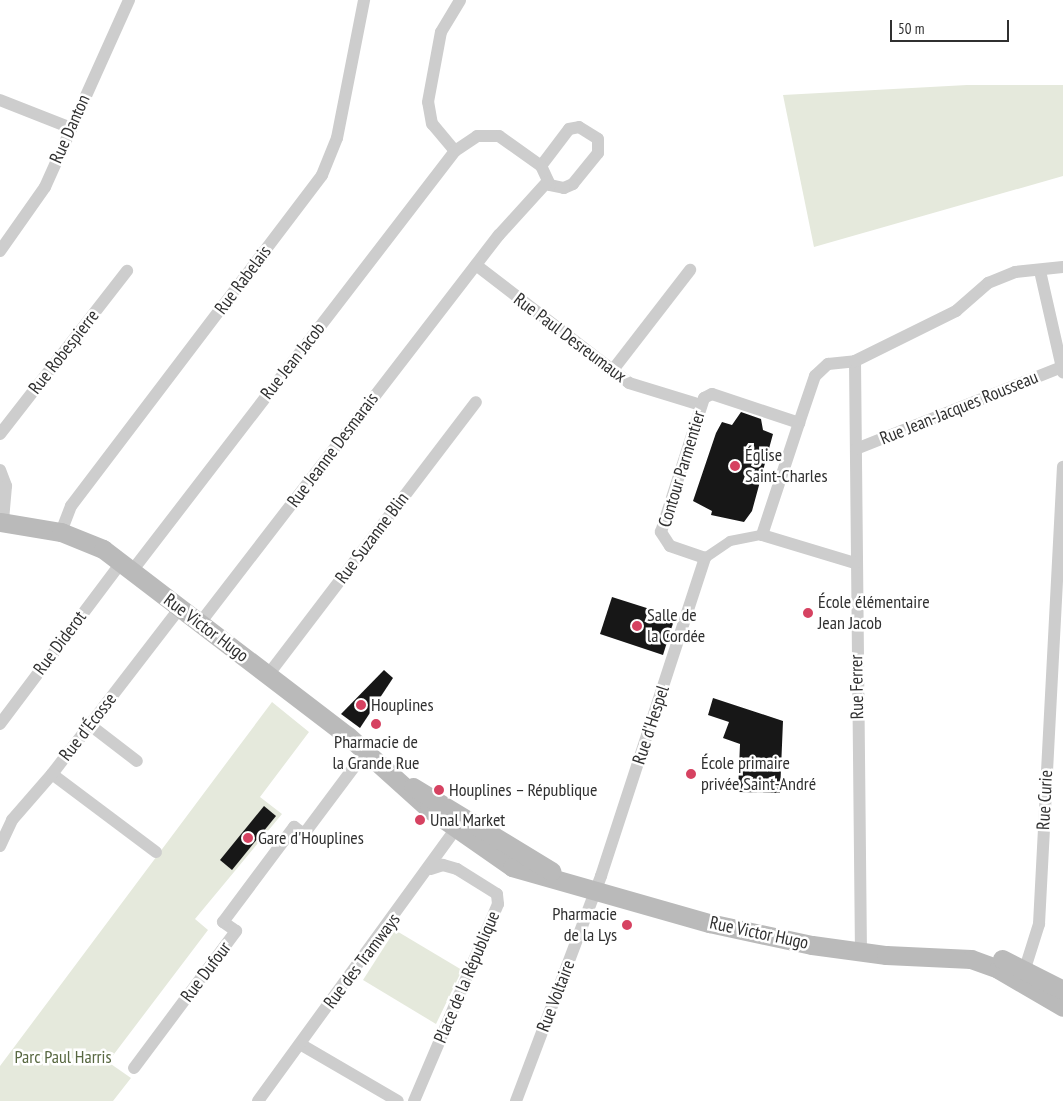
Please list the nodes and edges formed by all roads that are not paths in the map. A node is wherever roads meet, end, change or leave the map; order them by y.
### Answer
1 (129, 0) edge
2 (364, 0) edge
3 (460, 0) edge
4 (0, 100) edge
5 (71, 128) junction
6 (455, 151) junction
7 (541, 166) junction
8 (547, 182) junction
9 (0, 251) edge
10 (476, 265) junction
11 (1063, 267) edge
12 (690, 270) dead end
13 (127, 271) dead end
14 (1040, 271) junction
15 (855, 361) junction
16 (612, 370) junction
17 (1062, 370) edge
18 (476, 402) dead end
19 (701, 405) junction
20 (799, 423) junction
21 (0, 434) edge
22 (856, 449) junction
23 (1063, 467) edge
24 (0, 470) edge
25 (1, 522) edge
26 (62, 532) junction
27 (762, 535) junction
28 (1061, 556) edge
29 (705, 558) junction
30 (855, 564) junction
31 (126, 567) junction
32 (180, 608) junction
33 (200, 623) junction
34 (268, 675) junction
35 (0, 724) edge
36 (90, 725) junction
37 (366, 752) junction
38 (137, 761) dead end
39 (52, 774) junction
40 (460, 824) junction
41 (0, 846) edge
42 (156, 852) dead end
43 (430, 869) junction
44 (596, 891) junction
45 (861, 953) junction
46 (1024, 975) junction
47 (1063, 990) edge
48 (1063, 1007) edge
49 (300, 1044) junction
50 (134, 1068) dead end
51 (258, 1101) edge
52 (398, 1101) edge
53 (414, 1101) edge
54 (516, 1101) edge

1 - 5 street, Rue Danton
2 - 26 street, Rue Rabelais
3 - 6 street
4 - 5 street
5 - 9 street, Rue Danton
6 - 7 street, Rue Jean Jacob
6 - 31 street, Rue Jean Jacob
7 - 8 street
7 - 8 street
8 - 10 street, Rue Jeanne Desmarais
10 - 16 street, Rue Paul Desreumaux
10 - 33 street, Rue Jeanne Desmarais
11 - 14 street
12 - 16 street
13 - 21 street, Rue Robespierre
14 - 15 street
14 - 17 street
15 - 20 street
15 - 22 street, Rue Ferrer
16 - 19 street, Rue Paul Desreumaux
17 - 22 street, Rue Jean-Jacques Rousseau
18 - 34 street, Rue Suzanne Blin
19 - 20 street, Contour Parmentier
19 - 29 street, Contour Parmentier
20 - 27 street
22 - 30 street, Rue Ferrer
23 - 28 street, Rue Curie
24 - 25 street
25 - 26 main road, Rue Victor Hugo
26 - 31 main road, Rue Victor Hugo
27 - 29 street
27 - 30 street
28 - 46 street, Rue Curie
29 - 44 street, Rue d'Hespel
30 - 45 street, Rue Ferrer
31 - 32 main road, Rue Victor Hugo
31 - 35 street, Rue Diderot
32 - 33 main road, Rue Victor Hugo
32 - 36 street, Rue d'Écosse
33 - 34 main road, Rue Victor Hugo
34 - 37 main road, Rue Victor Hugo
36 - 38 street
36 - 39 street, Rue d'Écosse
37 - 40 main road, Rue Victor Hugo
37 - 50 street, Rue Dufour
39 - 41 street, Rue d'Écosse
39 - 42 street
40 - 43 street, Rue des Tramways
40 - 44 main road, Rue Victor Hugo
43 - 49 street, Rue des Tramways
43 - 53 street, Place de la République
44 - 45 main road, Rue Victor Hugo
44 - 54 street, Rue Voltaire
45 - 46 main road, Rue Victor Hugo
46 - 47 main road, Rue Victor Hugo
46 - 48 main road, Rue Victor Hugo
49 - 51 street, Rue des Tramways
49 - 52 street

